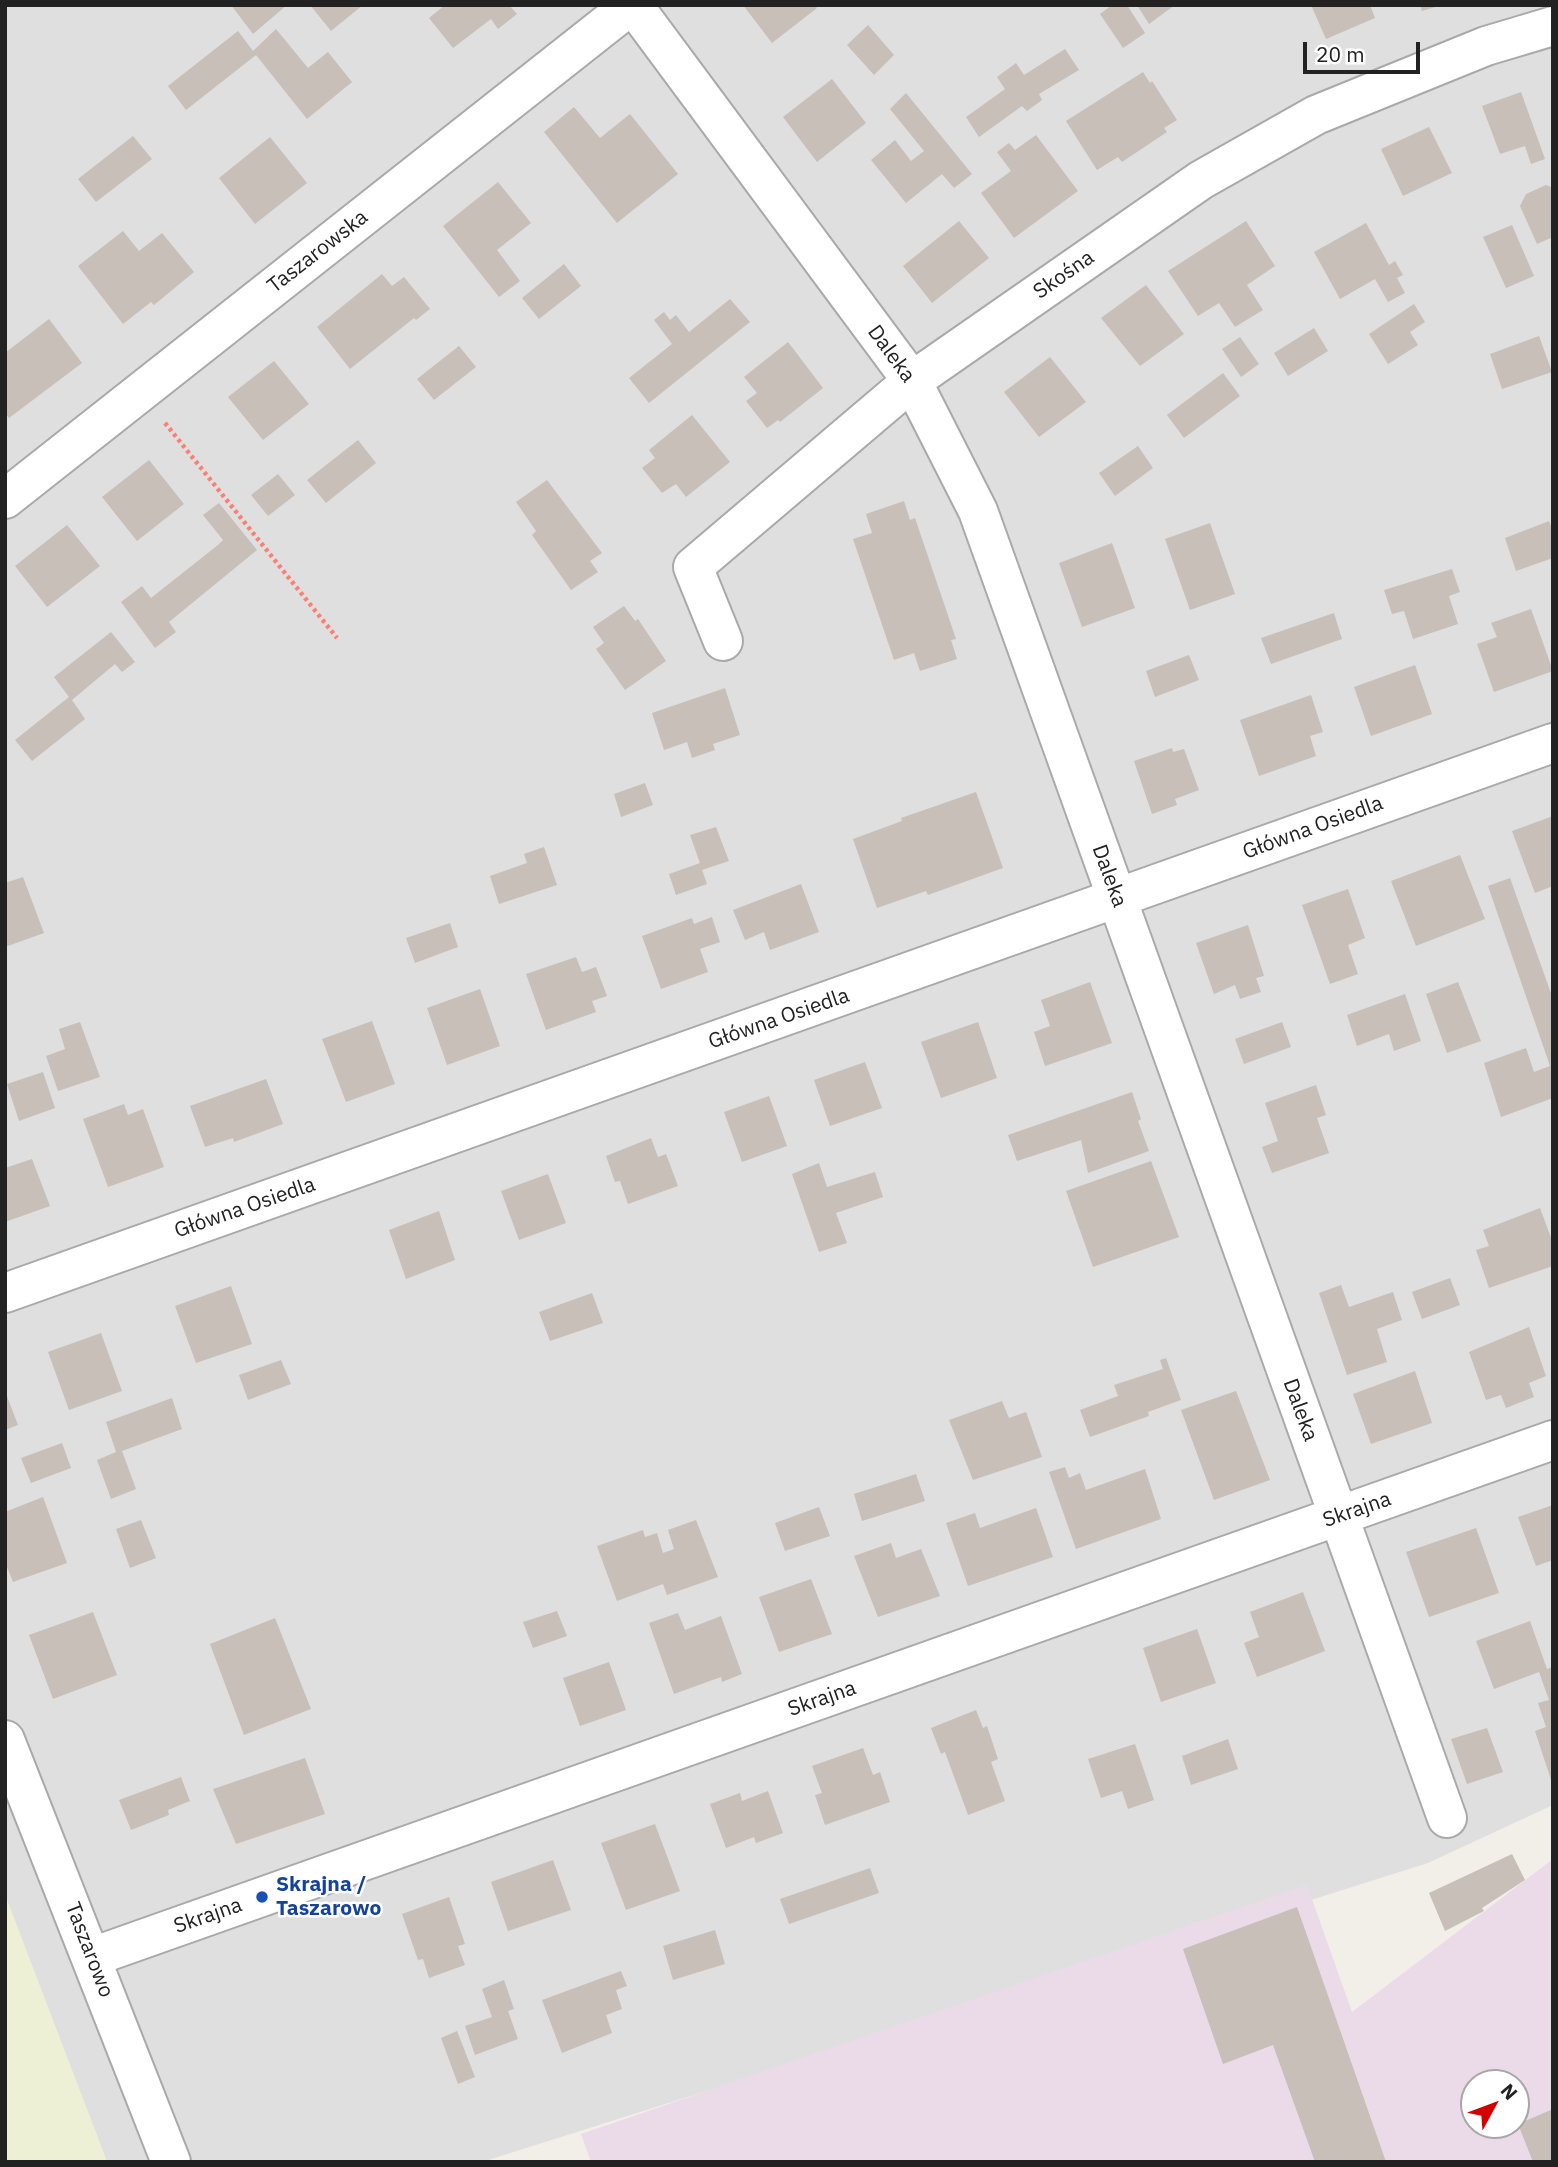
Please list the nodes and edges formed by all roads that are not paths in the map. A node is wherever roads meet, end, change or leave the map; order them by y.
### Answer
1 (632, 5) edge
2 (1553, 26) edge
3 (912, 382) junction
4 (5, 499) edge
5 (723, 641) dead end
6 (1553, 743) edge
7 (1117, 898) junction
8 (5, 1293) edge
9 (1553, 1440) edge
10 (1338, 1516) junction
11 (5, 1740) edge
12 (1447, 1818) dead end
13 (92, 1957) junction
14 (171, 2162) edge

1 - 3 street, Daleka
1 - 4 street, Taszarowska
2 - 3 street, Skośna
3 - 5 street, Skośna
3 - 7 street, Daleka
6 - 7 street, Główna Osiedla
7 - 8 street, Główna Osiedla
7 - 10 street, Daleka
9 - 10 street, Skrajna
10 - 12 street, Daleka
10 - 13 street, Skrajna
11 - 13 street, Taszarowo
13 - 14 street, Taszarowo

